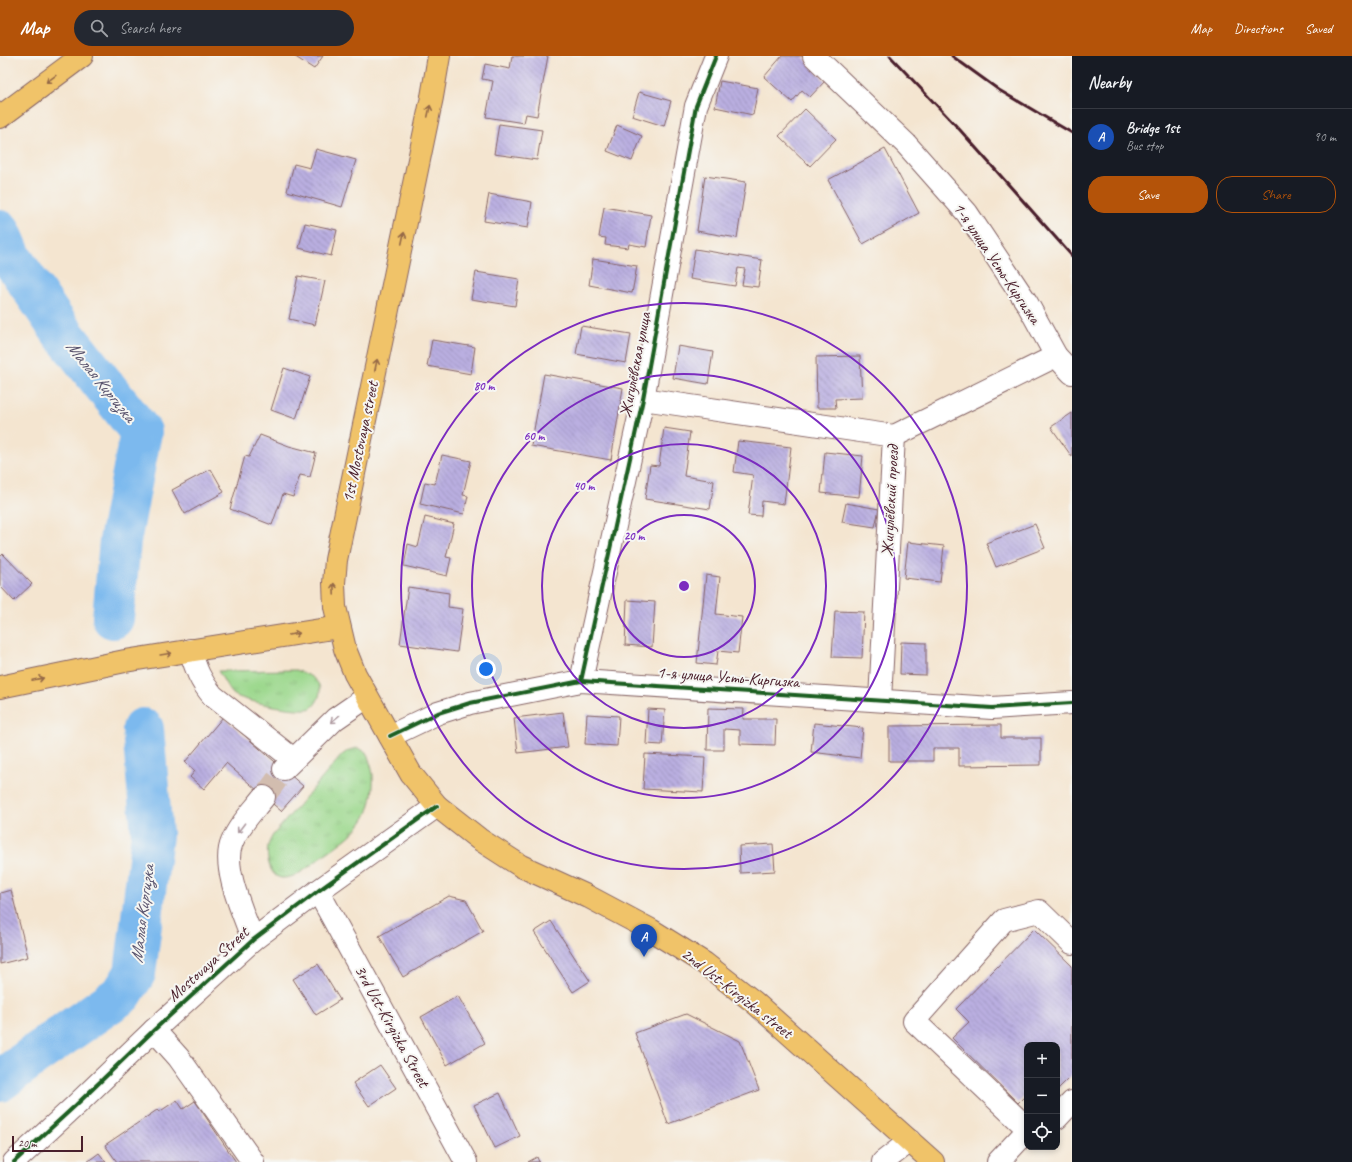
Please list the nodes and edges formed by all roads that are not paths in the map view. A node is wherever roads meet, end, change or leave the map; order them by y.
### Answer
1 (82, 56) edge
2 (439, 56) edge
3 (716, 56) edge
4 (814, 56) edge
5 (0, 117) edge
6 (1056, 356) junction
7 (1072, 373) edge
8 (642, 399) junction
9 (894, 436) junction
10 (339, 627) junction
11 (190, 650) junction
12 (580, 681) junction
13 (0, 688) edge
14 (367, 697) junction
15 (880, 700) junction
16 (1072, 703) edge
17 (390, 736) junction
18 (264, 797) tunnel mouth
19 (437, 806) junction
20 (318, 890) junction
21 (253, 940) junction
22 (1072, 943) edge
23 (154, 1030) junction
24 (1072, 1102) edge
25 (1060, 1115) edge
26 (1024, 1127) edge
27 (1024, 1133) edge
28 (910, 1141) junction
29 (14, 1162) edge
30 (253, 1162) edge
31 (466, 1162) edge
32 (883, 1162) edge
33 (933, 1162) edge
34 (998, 1162) edge

1 -> 5 main road
10 -> 2 main road, 1st Mostovaya street
3 - 8 street, Жигулёвская улица
4 - 6 street, 1-я улица Усть-Киргизка
6 - 7 street, 1-я улица Усть-Киргизка
6 - 9 street
8 - 9 street, Жигулёвский проезд
8 - 12 street, Жигулёвская улица
9 - 15 street, Жигулёвский проезд
11 -> 10 main road
10 - 14 main road, 1st Mostovaya street
13 -> 11 main road
14 -> 11 street
12 - 15 street, 1-я улица Усть-Киргизка
12 - 17 street, 1-я улица Усть-Киргизка
14 - 17 main road, 1st Mostovaya street
15 - 16 street, 1-я улица Усть-Киргизка
17 - 19 main road, 1st Mostovaya street
18 -> 21 street
19 - 20 street, Mostovaya Street
19 - 28 main road, 2nd Ust-Kirgizka street
20 - 21 street, Mostovaya Street
20 - 31 street, 3rd Ust-Kirgizka Street
21 - 23 street, Mostovaya Street
22 - 26 street
23 - 29 street, Mostovaya Street
23 - 30 street
24 - 25 street
27 - 34 street
28 - 32 street
28 - 33 main road, 2nd Ust-Kirgizka street

